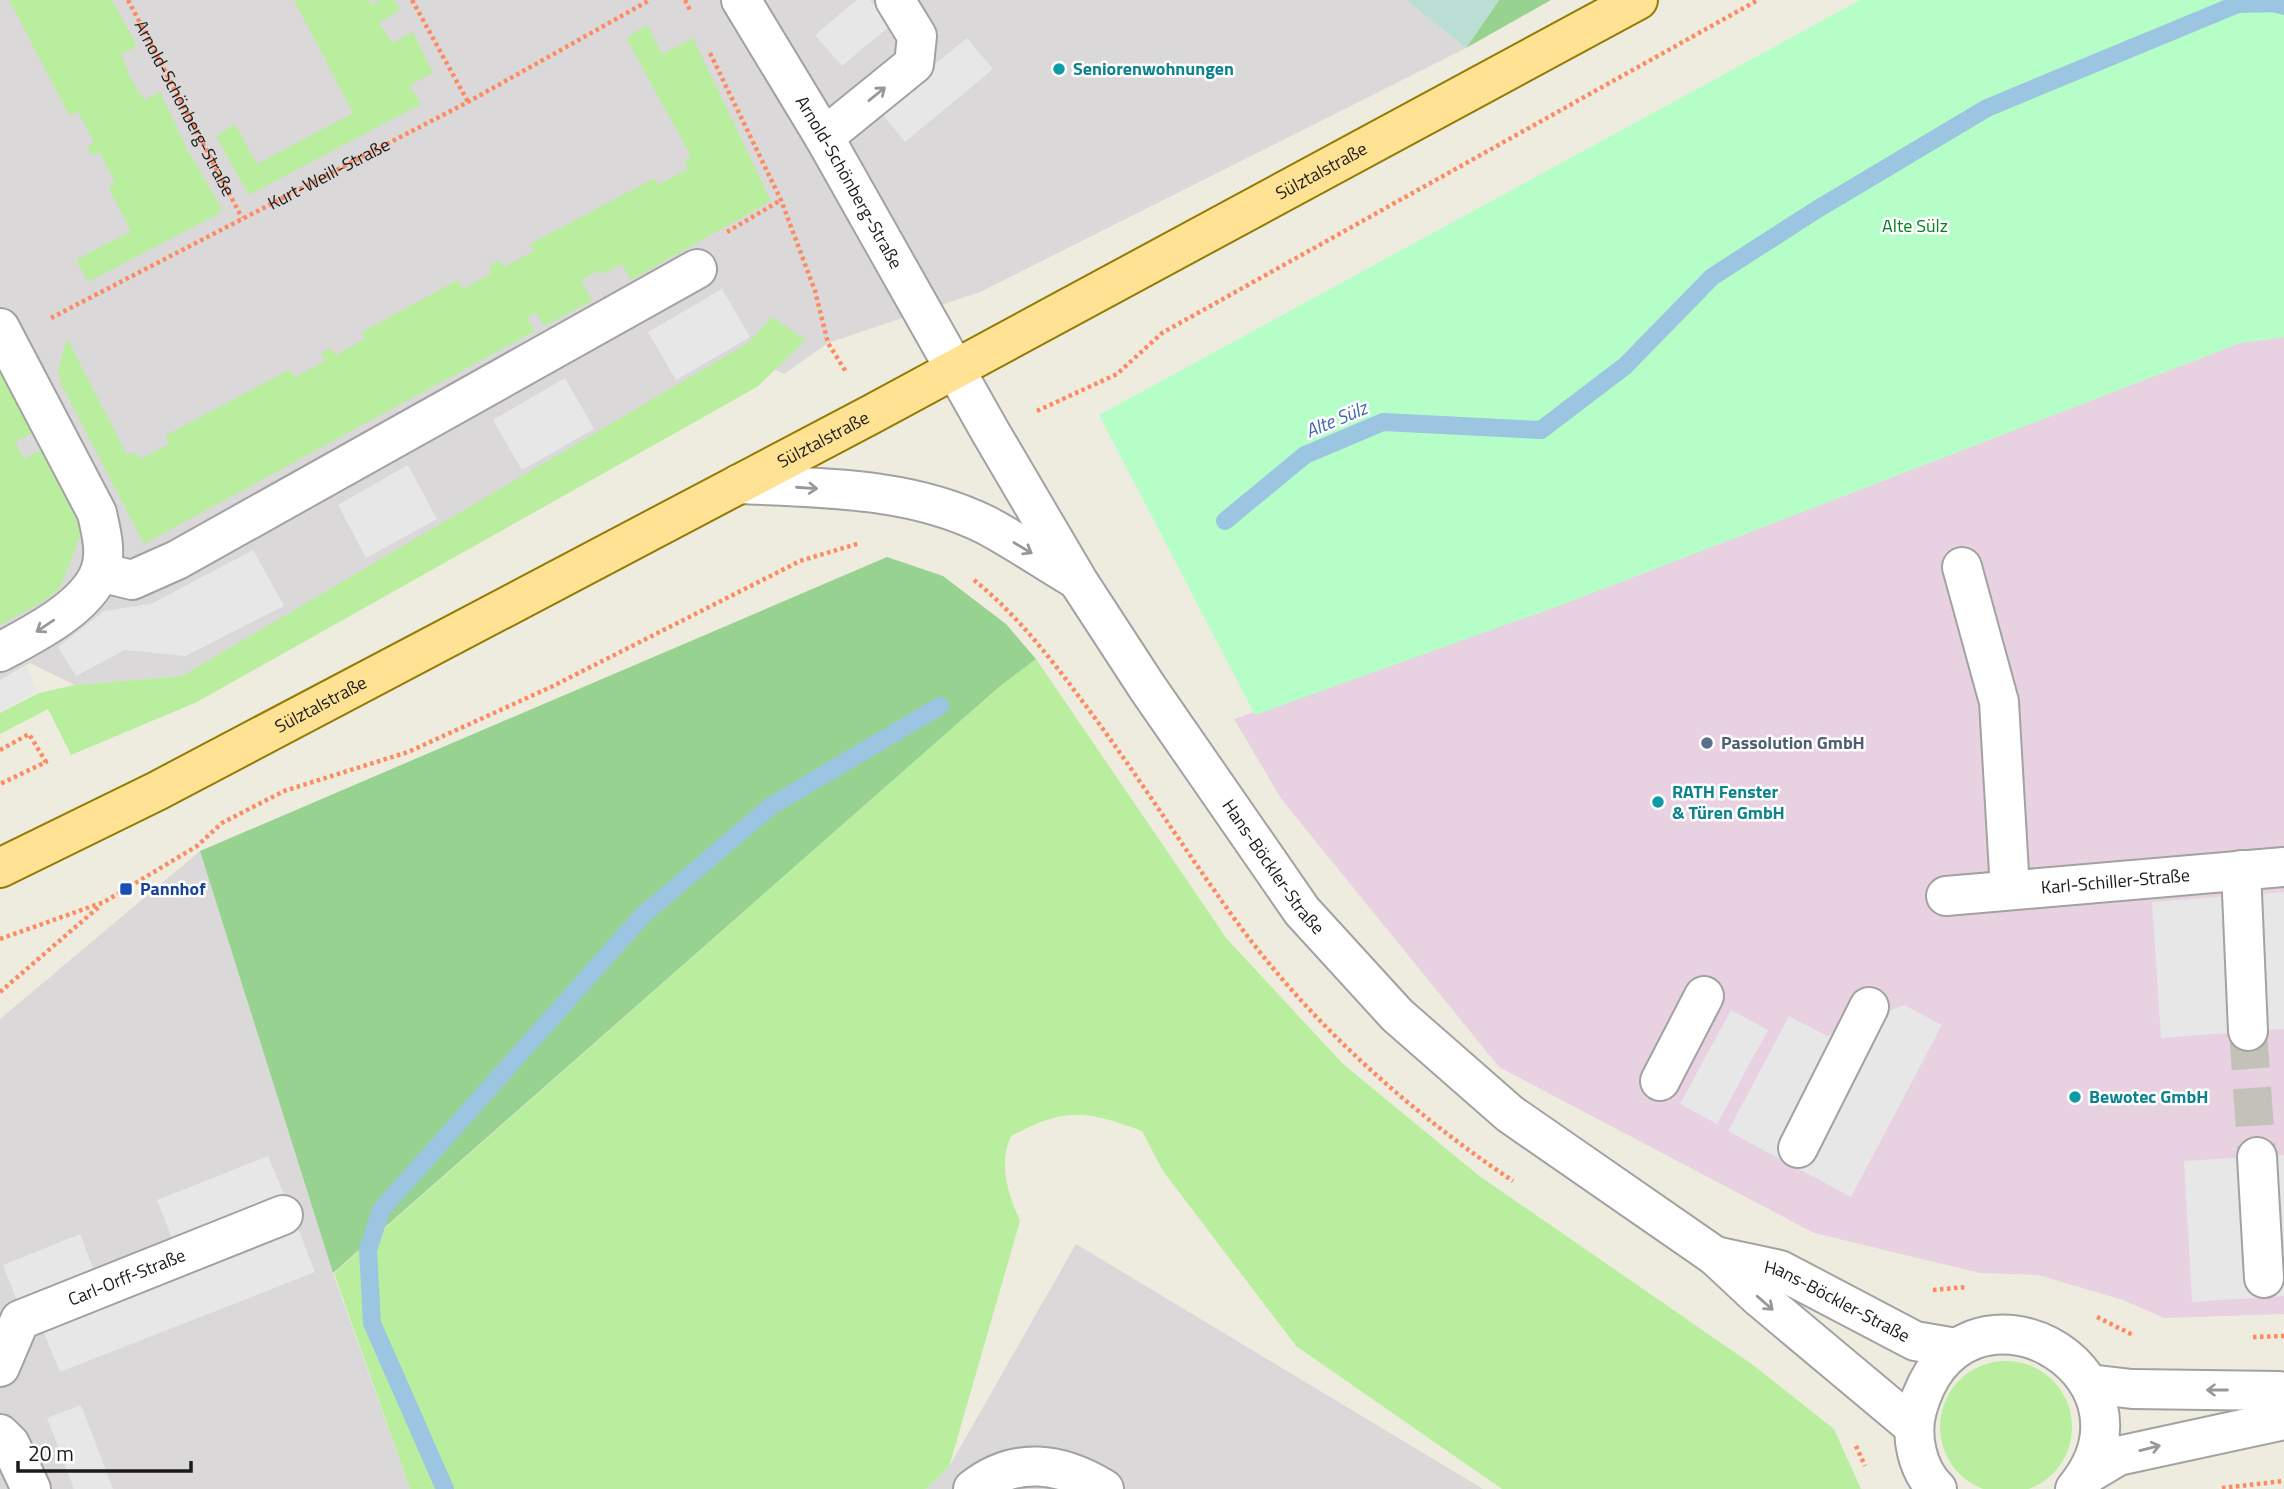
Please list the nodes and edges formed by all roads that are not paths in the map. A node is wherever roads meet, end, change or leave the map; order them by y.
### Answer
1 (895, 0) edge
2 (1638, 0) edge
3 (744, 1) edge
4 (824, 137) junction
5 (697, 270) dead end
6 (3, 335) edge
7 (954, 367) junction
8 (739, 484) junction
9 (1962, 568) dead end
10 (1079, 581) junction
11 (93, 583) junction
12 (0, 652) edge
13 (2284, 867) edge
14 (0, 868) edge
15 (2241, 870) junction
16 (2010, 890) junction
17 (1946, 896) dead end
18 (1704, 996) dead end
19 (1869, 1007) dead end
20 (2248, 1031) tunnel mouth
21 (1660, 1081) dead end
22 (1798, 1148) dead end
23 (2257, 1157) tunnel mouth
24 (283, 1215) dead end
25 (1715, 1256) junction
26 (2264, 1278) dead end
27 (1956, 1348) junction
28 (0, 1367) edge
29 (2089, 1384) junction
30 (2284, 1394) edge
31 (2284, 1420) edge
32 (1913, 1426) junction
33 (0, 1434) edge
34 (2081, 1481) edge
35 (30, 1489) edge
36 (973, 1489) edge
37 (1104, 1489) edge
38 (1937, 1489) edge

4 -> 1 street
2 - 7 main road, Sülztalstraße
3 - 4 street, Arnold-Schönberg-Straße
4 - 7 street, Arnold-Schönberg-Straße
5 - 11 street
6 - 11 street
7 - 8 main road, Sülztalstraße
7 - 10 street, Hans-Böckler-Straße
8 -> 10 street
8 - 14 main road, Sülztalstraße
9 - 16 street
10 - 25 street, Hans-Böckler-Straße
11 -> 12 street
13 - 15 street, Karl-Schiller-Straße
15 - 16 street, Karl-Schiller-Straße
15 - 20 street
16 - 17 street, Karl-Schiller-Straße
18 - 21 street
19 - 22 street
23 - 26 street
24 - 28 street, Carl-Orff-Straße
25 - 27 street, Hans-Böckler-Straße
25 -> 32 street, Hans-Böckler-Straße
27 - 29 street
27 - 32 street
30 -> 29 street
29 - 34 street
34 -> 31 street
32 - 38 street
33 - 35 street
36 - 37 street

